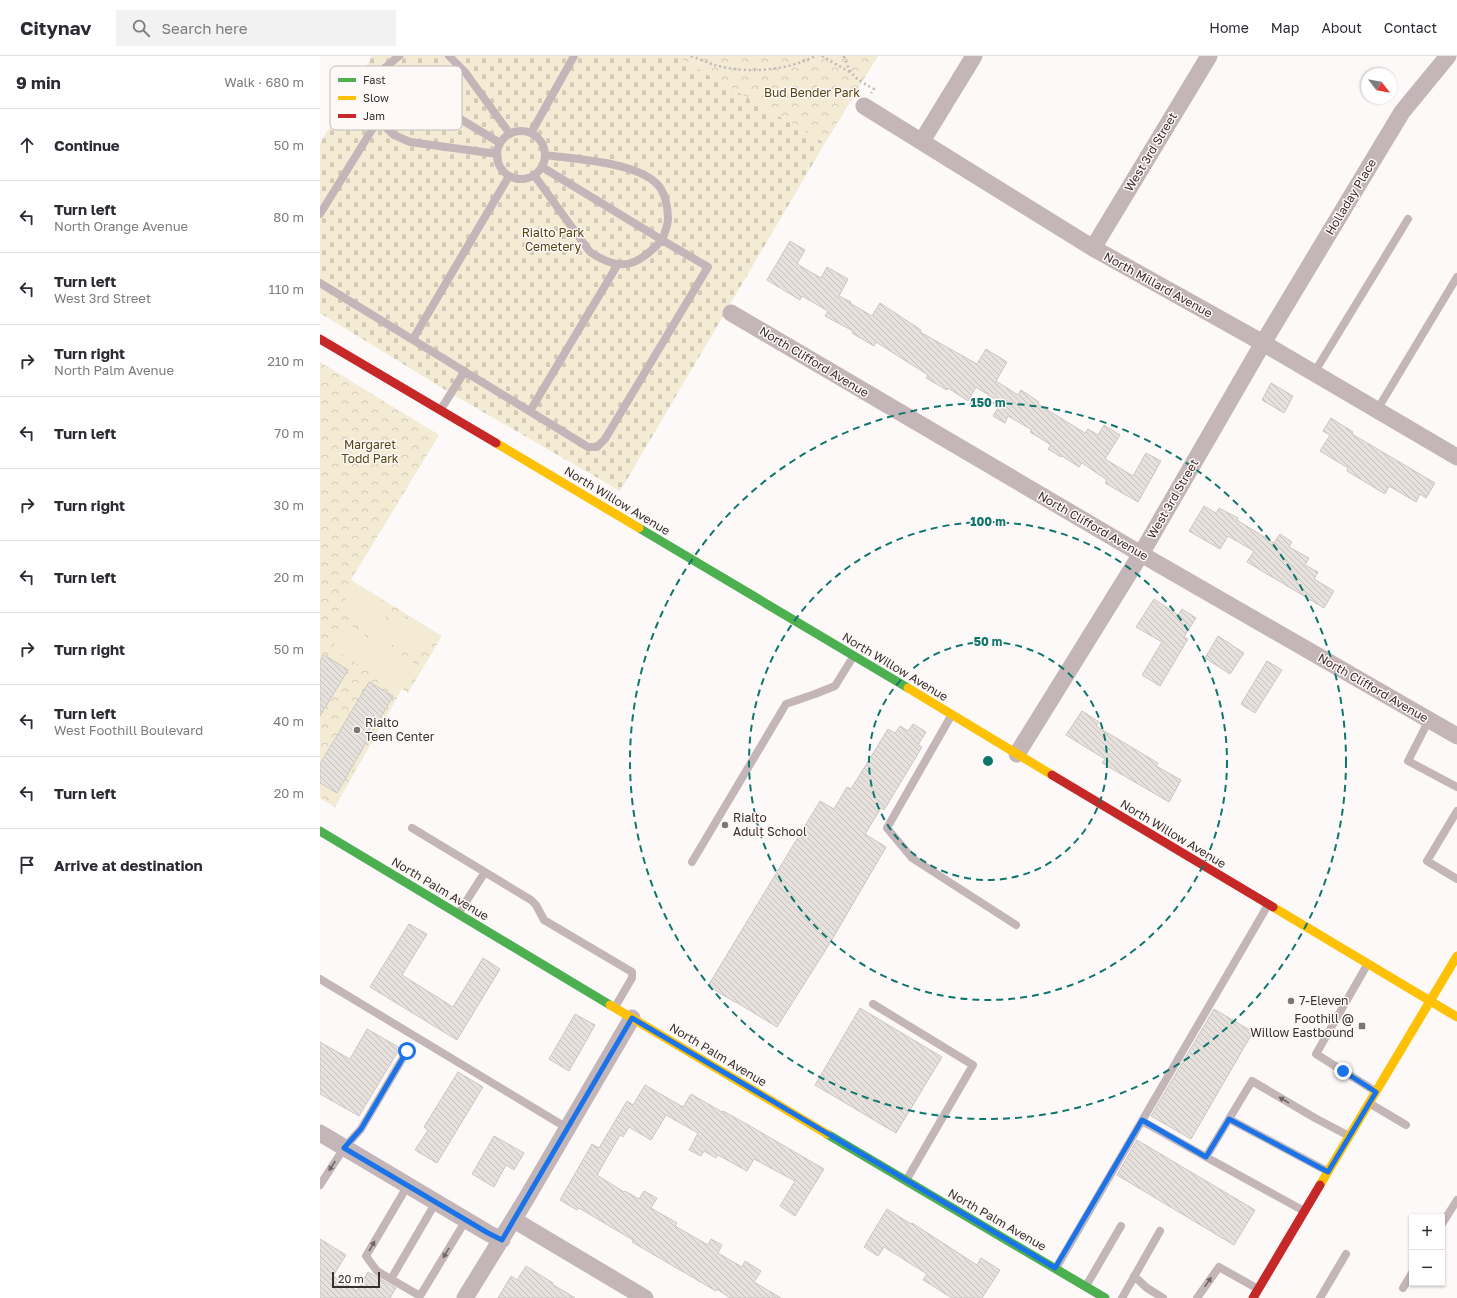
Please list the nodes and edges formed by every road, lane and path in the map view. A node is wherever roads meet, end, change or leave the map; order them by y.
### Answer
1 (399, 56) edge
2 (449, 56) edge
3 (574, 56) edge
4 (691, 56) edge
5 (815, 56) edge
6 (822, 56) edge
7 (844, 56) edge
8 (974, 56) edge
9 (1209, 56) edge
10 (1448, 56) edge
11 (387, 66) edge
12 (458, 66) edge
13 (462, 70) edge
14 (851, 73) junction
15 (861, 82) dead end
16 (864, 106) dead end
17 (462, 120) edge
18 (372, 130) edge
19 (388, 130) edge
20 (531, 133) junction
21 (510, 134) junction
22 (922, 141) junction
23 (500, 143) junction
24 (497, 154) junction
25 (545, 155) junction
26 (542, 167) junction
27 (534, 175) junction
28 (509, 176) junction
29 (320, 214) edge
30 (1408, 219) dead end
31 (662, 240) junction
32 (1092, 248) junction
33 (618, 264) junction
34 (1457, 278) edge
35 (320, 283) edge
36 (731, 313) dead end
37 (320, 339) edge
38 (413, 339) junction
39 (1263, 343) junction
40 (465, 371) junction
41 (1314, 373) junction
42 (1377, 410) junction
43 (440, 411) junction
44 (530, 411) junction
45 (1457, 457) edge
46 (1141, 554) junction
47 (853, 656) junction
48 (952, 715) junction
49 (1429, 720) junction
50 (1457, 736) edge
51 (1017, 754) junction
52 (1457, 788) edge
53 (1457, 811) edge
54 (412, 828) dead end
55 (320, 831) edge
56 (692, 862) dead end
57 (485, 872) junction
58 (1457, 879) edge
59 (1269, 905) junction
60 (458, 914) junction
61 (1016, 925) dead end
62 (1457, 956) edge
63 (1368, 964) junction
64 (320, 979) edge
65 (1430, 1001) junction
66 (873, 1004) dead end
67 (614, 1008) junction
68 (1457, 1017) edge
69 (632, 1018) junction
70 (407, 1051) dead end
71 (1376, 1092) junction
72 (1370, 1103) junction
73 (1229, 1119) junction
74 (1142, 1120) junction
75 (1406, 1125) dead end
76 (567, 1128) junction
77 (320, 1133) edge
78 (1349, 1137) junction
79 (344, 1148) junction
80 (1206, 1157) junction
81 (1328, 1172) junction
82 (906, 1180) junction
83 (320, 1185) edge
84 (408, 1186) junction
85 (1457, 1200) edge
86 (436, 1202) junction
87 (1305, 1211) junction
88 (1445, 1219) edge
89 (466, 1220) junction
90 (514, 1220) junction
91 (1121, 1226) dead end
92 (1160, 1231) dead end
93 (502, 1240) junction
94 (1346, 1254) dead end
95 (1055, 1268) junction
96 (1134, 1276) junction
97 (1409, 1278) edge
98 (391, 1280) junction
99 (1086, 1287) junction
100 (1403, 1288) dead end
101 (1258, 1289) junction
102 (1101, 1297) edge
103 (465, 1298) edge
104 (645, 1298) edge
105 (1122, 1298) edge
106 (1163, 1298) edge
107 (1197, 1298) edge
108 (1253, 1298) edge
109 (1320, 1298) edge

1 - 11 lane
2 - 12 lane
3 - 20 lane
4 - 5 path
6 - 14 path
7 - 14 path
8 - 22 street
9 - 32 street, West 3rd Street
10 - 39 street, Holladay Place
13 - 21 lane
14 - 15 path
16 - 22 street, North Millard Avenue
17 - 23 lane
18 - 29 lane
19 - 24 lane
20 - 21 lane
20 - 25 lane
21 - 23 lane
22 - 32 street, North Millard Avenue
23 - 24 lane
24 - 28 lane
25 - 26 lane
25 - 31 lane
26 - 27 lane
26 - 31 lane
27 - 28 lane
27 - 33 lane
28 - 38 lane
30 - 41 lane
31 - 33 lane
31 - 44 lane
32 - 39 street, North Millard Avenue
33 - 44 lane
34 - 42 lane
35 - 38 lane
36 - 46 street, North Clifford Avenue
37 - 43 street, North Willow Avenue
38 - 40 lane
39 - 41 street, North Millard Avenue
39 - 46 street, West 3rd Street
40 - 43 lane
40 - 44 lane
41 - 42 street, North Millard Avenue
42 - 45 street, North Millard Avenue
43 - 47 street, North Willow Avenue
46 - 49 street, North Clifford Avenue
46 - 51 street, West 3rd Street
47 - 48 street, North Willow Avenue
47 - 56 lane
48 - 51 street, North Willow Avenue
48 - 61 lane
49 - 50 street, North Clifford Avenue
49 - 52 lane
51 - 59 street, North Willow Avenue
53 - 58 lane
54 - 57 lane
55 - 60 street, North Palm Avenue
57 - 60 lane
57 - 67 lane
59 - 63 street, North Willow Avenue
59 - 74 lane
60 - 67 street, North Palm Avenue
62 - 65 street
63 - 65 street, North Willow Avenue
63 - 71 lane
64 - 76 lane
65 - 68 street, North Willow Avenue
65 - 71 street
66 - 82 lane
67 - 69 street, North Palm Avenue
69 - 76 street
69 - 82 street, North Palm Avenue
70 - 79 lane
71 - 72 street
72 - 75 lane
72 - 78 street
78 -> 73 lane
73 - 80 lane
73 - 81 lane
74 - 80 lane
74 - 95 lane
76 - 90 street
77 - 79 street
78 - 81 street
79 -> 83 lane
79 - 84 street
80 - 87 lane
81 - 87 street
82 - 95 street, North Palm Avenue
84 - 86 street
98 -> 84 lane
85 - 88 lane
86 - 89 street
86 - 98 lane
87 - 101 street
89 - 93 street
89 -> 98 lane
90 - 93 street
90 - 104 street
91 - 99 lane
92 - 96 lane
93 - 103 street
94 - 109 lane
95 - 99 street, North Palm Avenue
96 - 105 lane
96 - 106 lane
97 - 100 lane
99 - 102 street, North Palm Avenue
107 -> 101 lane
101 - 108 street

